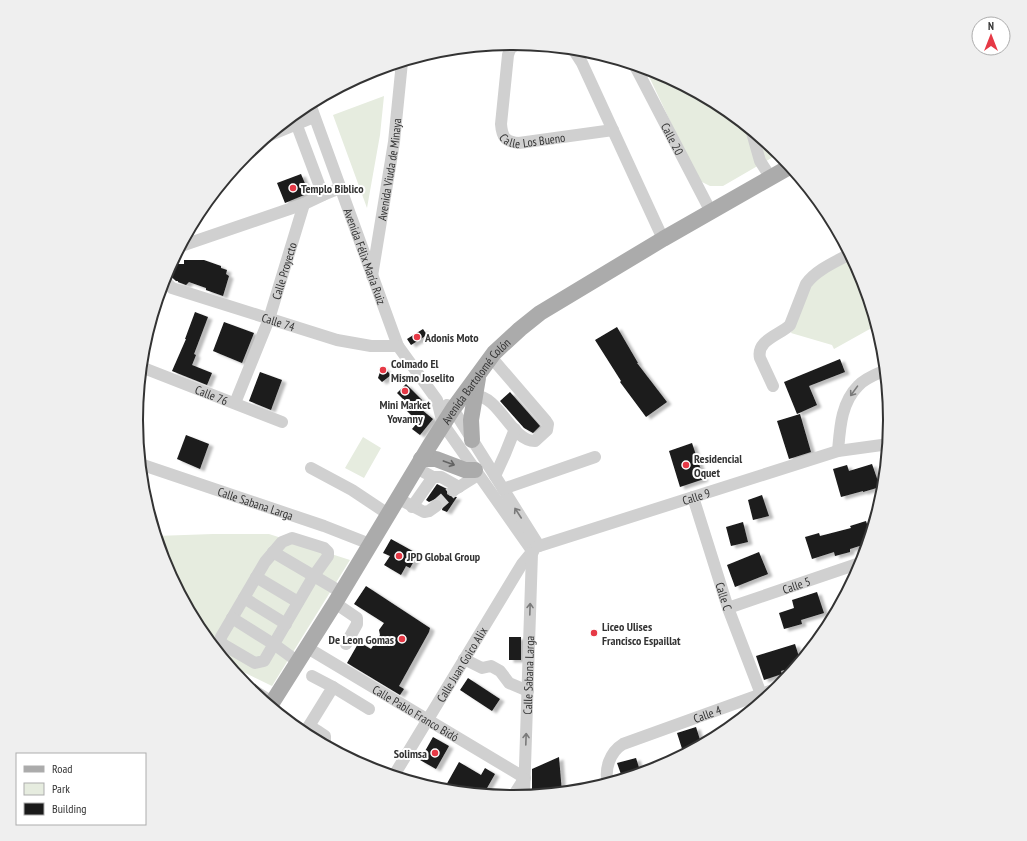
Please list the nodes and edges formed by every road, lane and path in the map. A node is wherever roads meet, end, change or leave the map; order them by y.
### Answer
1 (510, 50) edge
2 (577, 56) edge
3 (401, 68) edge
4 (638, 72) edge
5 (312, 110) edge
6 (314, 117) junction
7 (298, 120) edge
8 (296, 121) edge
9 (613, 130) junction
10 (754, 139) edge
11 (785, 169) edge
12 (771, 178) junction
13 (340, 188) junction
14 (323, 194) junction
15 (304, 204) junction
16 (711, 212) junction
17 (663, 239) junction
18 (188, 243) edge
19 (846, 257) edge
20 (372, 277) junction
21 (169, 285) edge
22 (269, 319) junction
23 (398, 346) junction
24 (491, 357) junction
25 (146, 369) edge
26 (881, 372) edge
27 (477, 375) junction
28 (773, 386) dead end
29 (475, 396) junction
30 (437, 400) junction
31 (235, 403) junction
32 (453, 409) junction
33 (282, 422) dead end
34 (443, 424) junction
35 (515, 429) junction
36 (472, 440) junction
37 (883, 445) edge
38 (838, 451) junction
39 (594, 457) dead end
40 (419, 463) junction
41 (146, 466) edge
42 (311, 468) dead end
43 (477, 473) junction
44 (495, 476) junction
45 (433, 477) junction
46 (503, 489) junction
47 (693, 497) junction
48 (397, 498) junction
49 (412, 506) junction
50 (436, 506) tunnel mouth
51 (388, 514) junction
52 (370, 544) junction
53 (535, 550) junction
54 (273, 552) junction
55 (855, 565) edge
56 (256, 577) junction
57 (313, 577) junction
58 (244, 598) junction
59 (338, 598) junction
60 (298, 602) junction
61 (728, 608) junction
62 (232, 618) junction
63 (286, 624) junction
64 (346, 644) dead end
65 (275, 645) junction
66 (306, 647) junction
67 (464, 659) junction
68 (297, 661) junction
69 (312, 676) dead end
70 (332, 687) junction
71 (528, 692) junction
72 (764, 693) edge
73 (761, 694) junction
74 (272, 702) edge
75 (369, 708) dead end
76 (428, 719) junction
77 (307, 728) edge
78 (311, 731) edge
79 (325, 739) edge
80 (396, 772) edge
81 (525, 778) junction
82 (607, 778) edge
83 (517, 791) edge
84 (524, 791) edge

1 - 9 street, Calle Los Bueno
2 - 9 street
3 - 20 street, Avenida Viuda de Minaya
4 - 16 street, Calle 20
5 - 6 street, Avenida Félix María Ruiz
6 - 7 street
6 - 13 street, Avenida Félix María Ruiz
8 - 14 street
9 - 17 street
10 - 12 street
11 - 12 main road, Avenida Bartolomé Colón
12 - 16 main road, Avenida Bartolomé Colón
13 - 14 street
13 - 20 street, Avenida Félix María Ruiz
14 - 15 street
15 - 18 street
15 - 22 street, Calle Proyecto
16 - 17 main road, Avenida Bartolomé Colón
17 - 24 main road, Avenida Bartolomé Colón
19 - 28 street
20 - 23 street, Avenida Félix María Ruiz
21 - 22 street, Calle 74
22 - 23 street, Calle 74
22 - 31 street, Calle Proyecto
23 - 30 street, Avenida Félix María Ruiz
24 - 27 main road, Avenida Bartolomé Colón
24 - 35 street
25 - 31 street, Calle 76
26 -> 38 street
27 - 29 main road
27 - 32 main road, Avenida Bartolomé Colón
29 - 35 street
29 - 36 main road
30 - 32 street, Avenida Félix María Ruiz
30 - 34 street, Avenida Félix María Ruiz
31 - 33 street, Calle 76
32 - 34 main road, Avenida Bartolomé Colón
32 - 36 street
34 - 40 main road, Avenida Bartolomé Colón
34 - 43 street
35 - 44 street
36 - 44 street
37 - 38 street, Calle 9
38 - 47 street, Calle 9
39 - 46 street
40 -> 43 main road
40 - 45 street
40 - 48 main road, Avenida Bartolomé Colón
41 - 52 street, Calle Sabana Larga
42 - 51 street
43 - 45 street
43 - 53 street
44 - 46 street
45 - 49 street
53 -> 46 street
47 - 53 street, Calle 9
47 - 61 street, Calle C
48 - 49 street
48 - 51 main road, Avenida Bartolomé Colón
49 - 50 street
51 - 52 main road, Avenida Bartolomé Colón
52 - 59 main road, Avenida Bartolomé Colón
53 - 67 street, Calle Juan Goico Alix
71 -> 53 street, Calle Sabana Larga
54 - 56 street
54 - 57 street
54 - 57 street
55 - 61 street, Calle 5
56 - 58 street
56 - 60 street
57 - 59 street
57 - 60 street
58 - 62 street
58 - 63 street
59 - 64 street
59 - 66 main road, Avenida Bartolomé Colón
60 - 63 street
61 - 73 street, Calle C
62 - 65 street
62 - 65 street
63 - 65 street
65 - 68 street
66 - 68 main road, Avenida Bartolomé Colón
66 - 76 street, Calle Pablo Franco Bidó
67 - 71 street
67 - 76 street, Calle Juan Goico Alix
68 - 74 main road, Avenida Bartolomé Colón
69 - 70 street
70 - 75 street
70 - 77 street
81 -> 71 street, Calle Sabana Larga
72 - 73 street, Calle 4
73 - 82 street, Calle 4
76 - 80 street, Calle Juan Goico Alix
76 - 81 street, Calle Pablo Franco Bidó
78 - 79 street
81 - 83 street
81 - 84 street, Calle Sabana Larga

